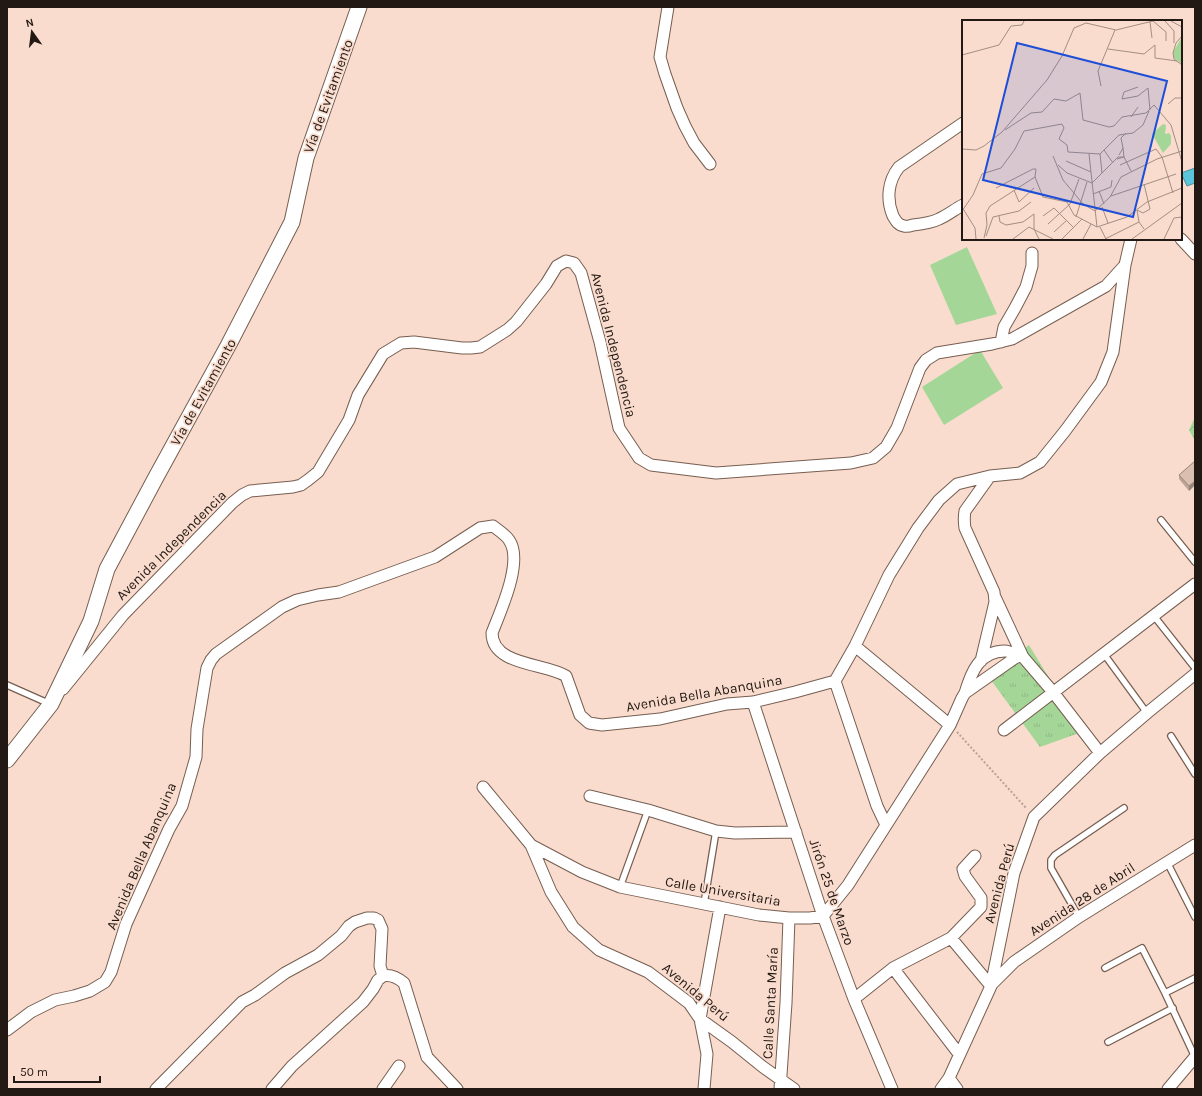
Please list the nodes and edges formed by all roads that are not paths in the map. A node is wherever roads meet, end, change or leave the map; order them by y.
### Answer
1 (359, 7) edge
2 (668, 7) edge
3 (962, 124) edge
4 (710, 164) dead end
5 (962, 205) edge
6 (1123, 240) edge
7 (1131, 240) edge
8 (1182, 240) edge
9 (1032, 253) dead end
10 (1195, 254) edge
11 (1126, 260) junction
12 (1001, 342) junction
13 (990, 476) junction
14 (1161, 520) dead end
15 (1195, 562) edge
16 (1195, 584) edge
17 (995, 597) junction
18 (1154, 616) junction
19 (855, 646) junction
20 (1104, 654) junction
21 (1022, 657) junction
22 (981, 661) junction
23 (1195, 668) edge
24 (1195, 674) edge
25 (835, 681) junction
26 (7, 685) edge
27 (1053, 692) junction
28 (965, 693) junction
29 (753, 702) junction
30 (51, 704) junction
31 (1146, 713) junction
32 (950, 725) junction
33 (1004, 730) dead end
34 (1172, 736) dead end
35 (1100, 753) junction
36 (7, 760) edge
37 (1195, 774) edge
38 (483, 787) dead end
39 (590, 796) dead end
40 (1124, 808) dead end
41 (648, 810) junction
42 (886, 825) junction
43 (716, 831) junction
44 (796, 832) junction
45 (531, 845) junction
46 (1195, 845) edge
47 (975, 856) dead end
48 (1167, 862) junction
49 (620, 887) junction
50 (704, 904) junction
51 (720, 907) junction
52 (823, 916) junction
53 (1079, 917) junction
54 (1195, 917) edge
55 (790, 918) junction
56 (951, 938) junction
57 (893, 968) junction
58 (1105, 968) dead end
59 (383, 976) junction
60 (1195, 978) edge
61 (991, 986) junction
62 (1165, 993) junction
63 (854, 999) junction
64 (1173, 1008) junction
65 (700, 1019) junction
66 (7, 1030) edge
67 (1108, 1042) dead end
68 (959, 1054) junction
69 (1195, 1057) edge
70 (399, 1066) dead end
71 (949, 1078) junction
72 (781, 1084) edge
73 (156, 1089) edge
74 (272, 1089) edge
75 (383, 1089) edge
76 (457, 1089) edge
77 (704, 1089) edge
78 (794, 1089) edge
79 (892, 1089) edge
80 (941, 1089) edge
81 (957, 1089) edge
82 (1168, 1089) edge

1 - 30 main road, Vía de Evitamiento
2 - 4 street
3 - 5 street
6 - 11 street
7 - 11 street
8 - 10 street
9 - 12 street
11 - 12 street, Avenida Independencia
11 - 13 street
12 - 30 street, Avenida Independencia
13 - 17 street
13 - 19 street
14 - 15 lane
16 - 18 street
17 - 21 street
17 - 22 street
18 - 20 street
18 - 23 lane
19 - 25 street
19 - 32 street
20 - 27 street
20 - 31 lane
21 - 22 street
21 - 27 street
21 - 28 street
22 - 28 street
24 - 31 street, Avenida Perú
25 - 29 street, Avenida Bella Abanquina
25 - 42 street
26 - 30 lane
27 - 33 street
27 - 35 street
28 - 32 street
29 - 44 street, Jirón 25 de Marzo
29 - 66 street, Avenida Bella Abanquina
30 - 36 main road, Vía de Evitamiento
31 - 35 street, Avenida Perú
32 - 42 street
34 - 37 lane
35 - 61 street, Avenida Perú
38 - 45 street, Avenida Perú
39 - 41 street
40 - 53 lane
41 - 43 street
41 - 49 lane
42 - 52 street
43 - 44 street
43 - 50 lane
44 - 52 street, Jirón 25 de Marzo
45 - 49 street, Calle Universitaria
45 - 65 street, Avenida Perú
46 - 48 street, Avenida 28 de Abril
47 - 56 street
48 - 53 street, Avenida 28 de Abril
48 - 54 lane
49 - 50 street, Calle Universitaria
50 - 51 street, Calle Universitaria
51 - 55 street, Calle Universitaria
51 - 65 street
52 - 55 street, Calle Universitaria
52 - 63 street, Jirón 25 de Marzo
53 - 61 street, Avenida 28 de Abril
55 - 72 street, Calle Santa María
56 - 57 street
56 - 61 street
57 - 63 street
57 - 68 street
58 - 62 lane
59 - 73 street
59 - 74 street
59 - 76 street
60 - 62 lane
61 - 68 street, Avenida Perú
62 - 64 lane
63 - 79 street, Jirón 25 de Marzo
64 - 67 lane
64 - 69 lane
65 - 72 street, Avenida Perú
65 - 77 street
68 - 71 street, Avenida Perú
69 - 82 street
70 - 75 street
71 - 80 street, Avenida Perú
71 - 81 street
72 - 78 street, Avenida Perú

